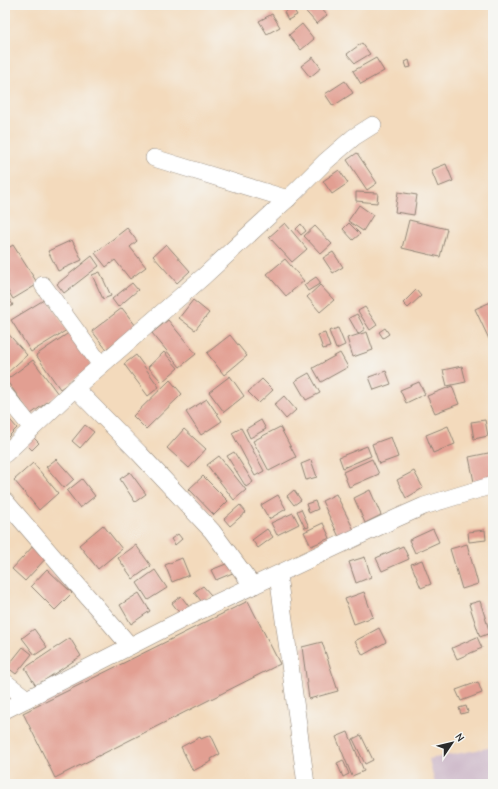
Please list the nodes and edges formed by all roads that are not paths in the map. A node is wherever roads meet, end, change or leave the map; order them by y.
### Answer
1 (373, 125) dead end
2 (154, 158) dead end
3 (288, 199) junction
4 (43, 285) dead end
5 (100, 365) junction
6 (75, 388) junction
7 (5, 395) edge
8 (32, 428) junction
9 (5, 454) edge
10 (493, 485) edge
11 (5, 500) edge
12 (278, 575) junction
13 (254, 586) junction
14 (130, 646) junction
15 (5, 682) edge
16 (26, 699) junction
17 (5, 710) edge
18 (306, 784) edge

1 - 3 street
2 - 3 street
3 - 5 street
4 - 5 street
5 - 6 street
6 - 8 street
6 - 13 street
7 - 8 street
8 - 9 street
10 - 12 street
11 - 14 street
12 - 13 street
12 - 18 street
13 - 14 street
14 - 16 street
15 - 16 street
16 - 17 street

